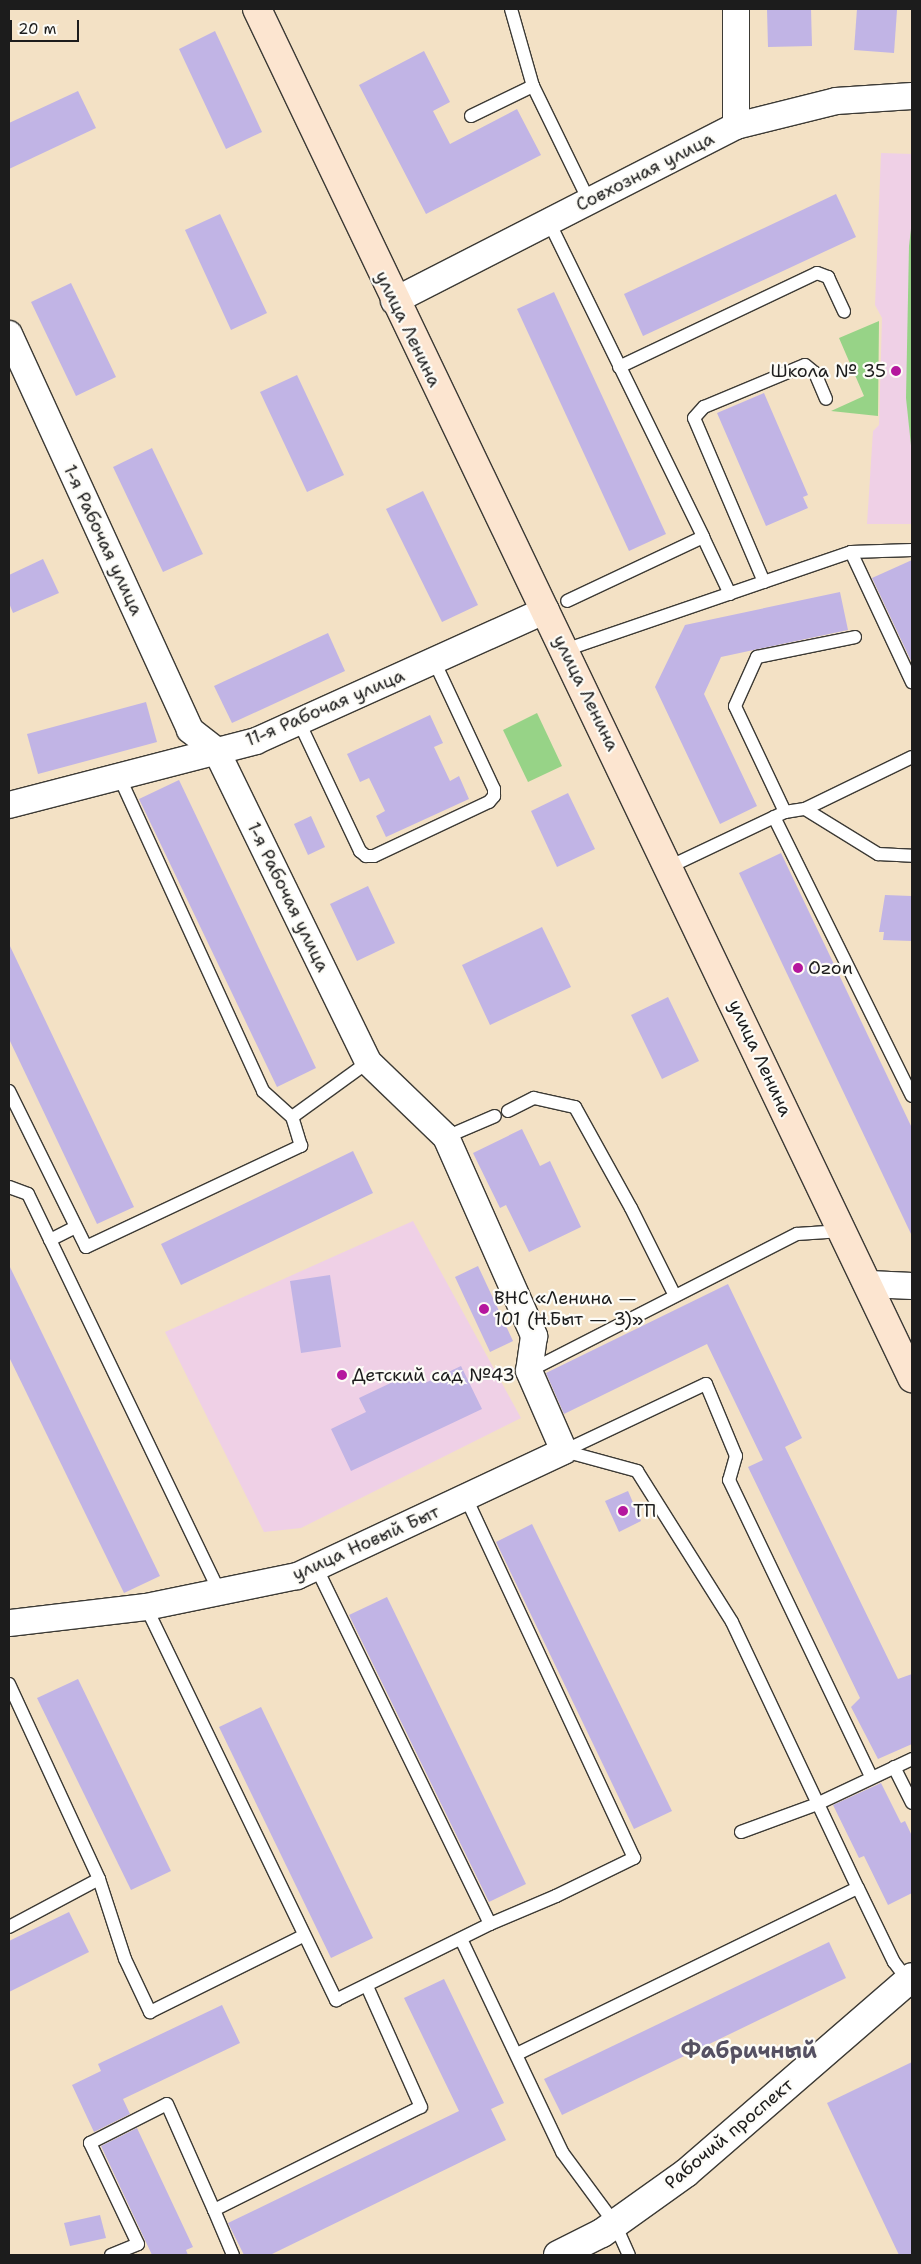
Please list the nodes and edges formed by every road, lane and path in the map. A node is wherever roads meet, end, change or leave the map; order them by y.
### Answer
1 (257, 9) edge
2 (511, 9) edge
3 (736, 9) edge
4 (533, 86) junction
5 (912, 96) edge
6 (471, 116) dead end
7 (736, 126) junction
8 (589, 201) junction
9 (549, 222) junction
10 (394, 301) junction
11 (844, 311) dead end
12 (9, 334) edge
13 (619, 367) junction
14 (826, 399) dead end
15 (702, 537) junction
16 (912, 550) edge
17 (851, 552) junction
18 (764, 582) junction
19 (730, 594) junction
20 (556, 605) junction
21 (855, 637) dead end
22 (565, 650) junction
23 (434, 661) junction
24 (912, 682) edge
25 (299, 722) junction
26 (216, 750) junction
27 (912, 757) edge
28 (118, 774) junction
29 (9, 804) edge
30 (805, 809) junction
31 (779, 815) junction
32 (912, 856) edge
33 (669, 867) junction
34 (368, 1062) junction
35 (9, 1091) edge
36 (912, 1096) edge
37 (508, 1111) dead end
38 (495, 1116) dead end
39 (292, 1117) junction
40 (446, 1137) junction
41 (9, 1186) edge
42 (75, 1227) junction
43 (842, 1230) junction
44 (50, 1240) junction
45 (869, 1284) junction
46 (912, 1286) edge
47 (675, 1296) junction
48 (529, 1371) junction
49 (912, 1378) edge
50 (564, 1451) junction
51 (466, 1498) junction
52 (316, 1567) junction
53 (219, 1591) junction
54 (146, 1607) junction
55 (9, 1623) edge
56 (9, 1684) edge
57 (912, 1759) edge
58 (894, 1767) junction
59 (871, 1776) junction
60 (912, 1803) edge
61 (817, 1804) junction
62 (740, 1832) dead end
63 (99, 1879) junction
64 (858, 1888) junction
65 (490, 1924) junction
66 (9, 1927) edge
67 (303, 1936) junction
68 (461, 1939) junction
69 (911, 1981) edge
70 (367, 1986) junction
71 (517, 2054) junction
72 (214, 2210) junction
73 (615, 2224) junction
74 (111, 2255) edge
75 (233, 2255) edge
76 (558, 2255) edge
77 (629, 2255) edge

1 - 10 main road, улица Ленина
2 - 4 lane
3 - 7 street
4 - 6 lane
4 - 8 lane
5 - 7 street, Совхозная улица
7 - 8 street, Совхозная улица
8 - 9 street, Совхозная улица
9 - 10 street, Совхозная улица
9 - 13 lane
10 - 20 main road, улица Ленина
11 - 13 lane
12 - 26 street, 1-я Рабочая улица
13 - 15 lane
14 - 18 lane
15 - 19 lane
15 - 20 lane
16 - 17 lane
17 - 18 lane
17 - 24 lane
18 - 19 lane
19 - 22 lane
20 - 22 main road, улица Ленина
20 - 23 street, 11-я Рабочая улица
21 - 31 lane
22 - 33 main road, улица Ленина
23 - 25 street, 11-я Рабочая улица
23 - 25 lane
25 - 26 street, 11-я Рабочая улица
26 - 28 street, 11-я Рабочая улица
26 - 34 street, 1-я Рабочая улица
27 - 30 lane
28 - 29 street, 11-я Рабочая улица
28 - 39 lane
30 - 31 lane
30 - 32 lane
31 - 33 lane
31 - 36 lane
33 - 43 main road, улица Ленина
34 - 39 lane
34 - 40 street, 1-я Рабочая улица
35 - 42 lane
37 - 47 lane
38 - 40 lane
39 - 42 lane
40 - 48 street, 1-я Рабочая улица
41 - 44 lane
42 - 44 lane
43 - 45 main road, улица Ленина
43 - 47 lane
44 - 53 lane
45 - 46 street
45 - 49 main road, улица Ленина
47 - 48 lane
48 - 50 street
50 - 51 street, улица Новый Быт
50 - 59 lane
50 - 61 lane
51 - 52 street, улица Новый Быт
51 - 65 lane
52 - 53 street, улица Новый Быт
52 - 65 lane
53 - 54 street, улица Новый Быт
54 - 55 street, улица Новый Быт
54 - 67 lane
56 - 63 lane
57 - 58 lane
58 - 59 lane
58 - 60 lane
59 - 61 lane
61 - 62 lane
61 - 64 lane
63 - 66 lane
63 - 67 lane
64 - 69 lane
64 - 71 lane
65 - 68 lane
67 - 70 lane
68 - 70 lane
68 - 71 lane
69 - 73 street, Рабочий проспект
70 - 72 lane
71 - 73 lane
72 - 74 lane
72 - 75 lane
73 - 76 street, Рабочий проспект
73 - 77 lane

